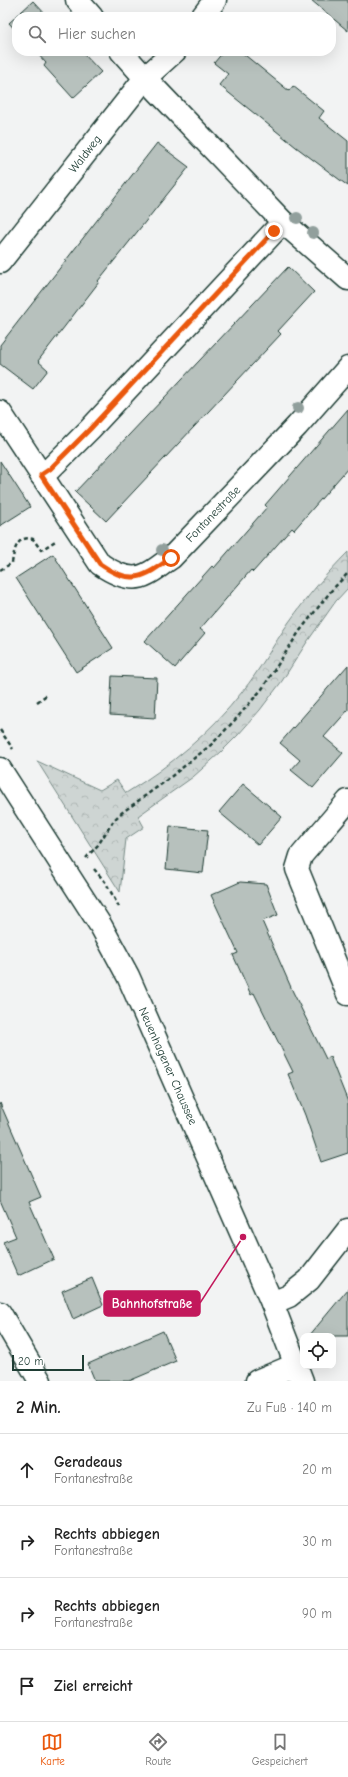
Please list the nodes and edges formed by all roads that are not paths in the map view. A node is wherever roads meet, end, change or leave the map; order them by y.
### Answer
1 (77, 0) edge
2 (215, 0) edge
3 (88, 12) edge
4 (206, 12) edge
5 (125, 56) edge
6 (169, 56) edge
7 (145, 78) junction
8 (283, 222) junction
9 (0, 262) edge
10 (348, 279) edge
11 (348, 368) edge
12 (0, 412) edge
13 (41, 475) junction
14 (0, 769) edge
15 (348, 801) edge
16 (348, 994) edge
17 (348, 1230) edge
18 (272, 1303) junction
19 (0, 1313) edge
20 (299, 1373) edge
21 (40, 1381) edge
22 (257, 1381) edge

1 - 3 street
2 - 4 street
5 - 7 street
6 - 7 street, Waldweg
7 - 8 street
7 - 9 street, Waldweg
8 - 10 street
8 - 13 street
11 - 13 street, Fontanestraße
12 - 13 street, Fontanestraße
14 - 18 street, Neuenhagener Chaussee
15 - 16 street
17 - 18 street
18 - 20 street, Neuenhagener Chaussee
19 - 21 street
20 - 22 street

